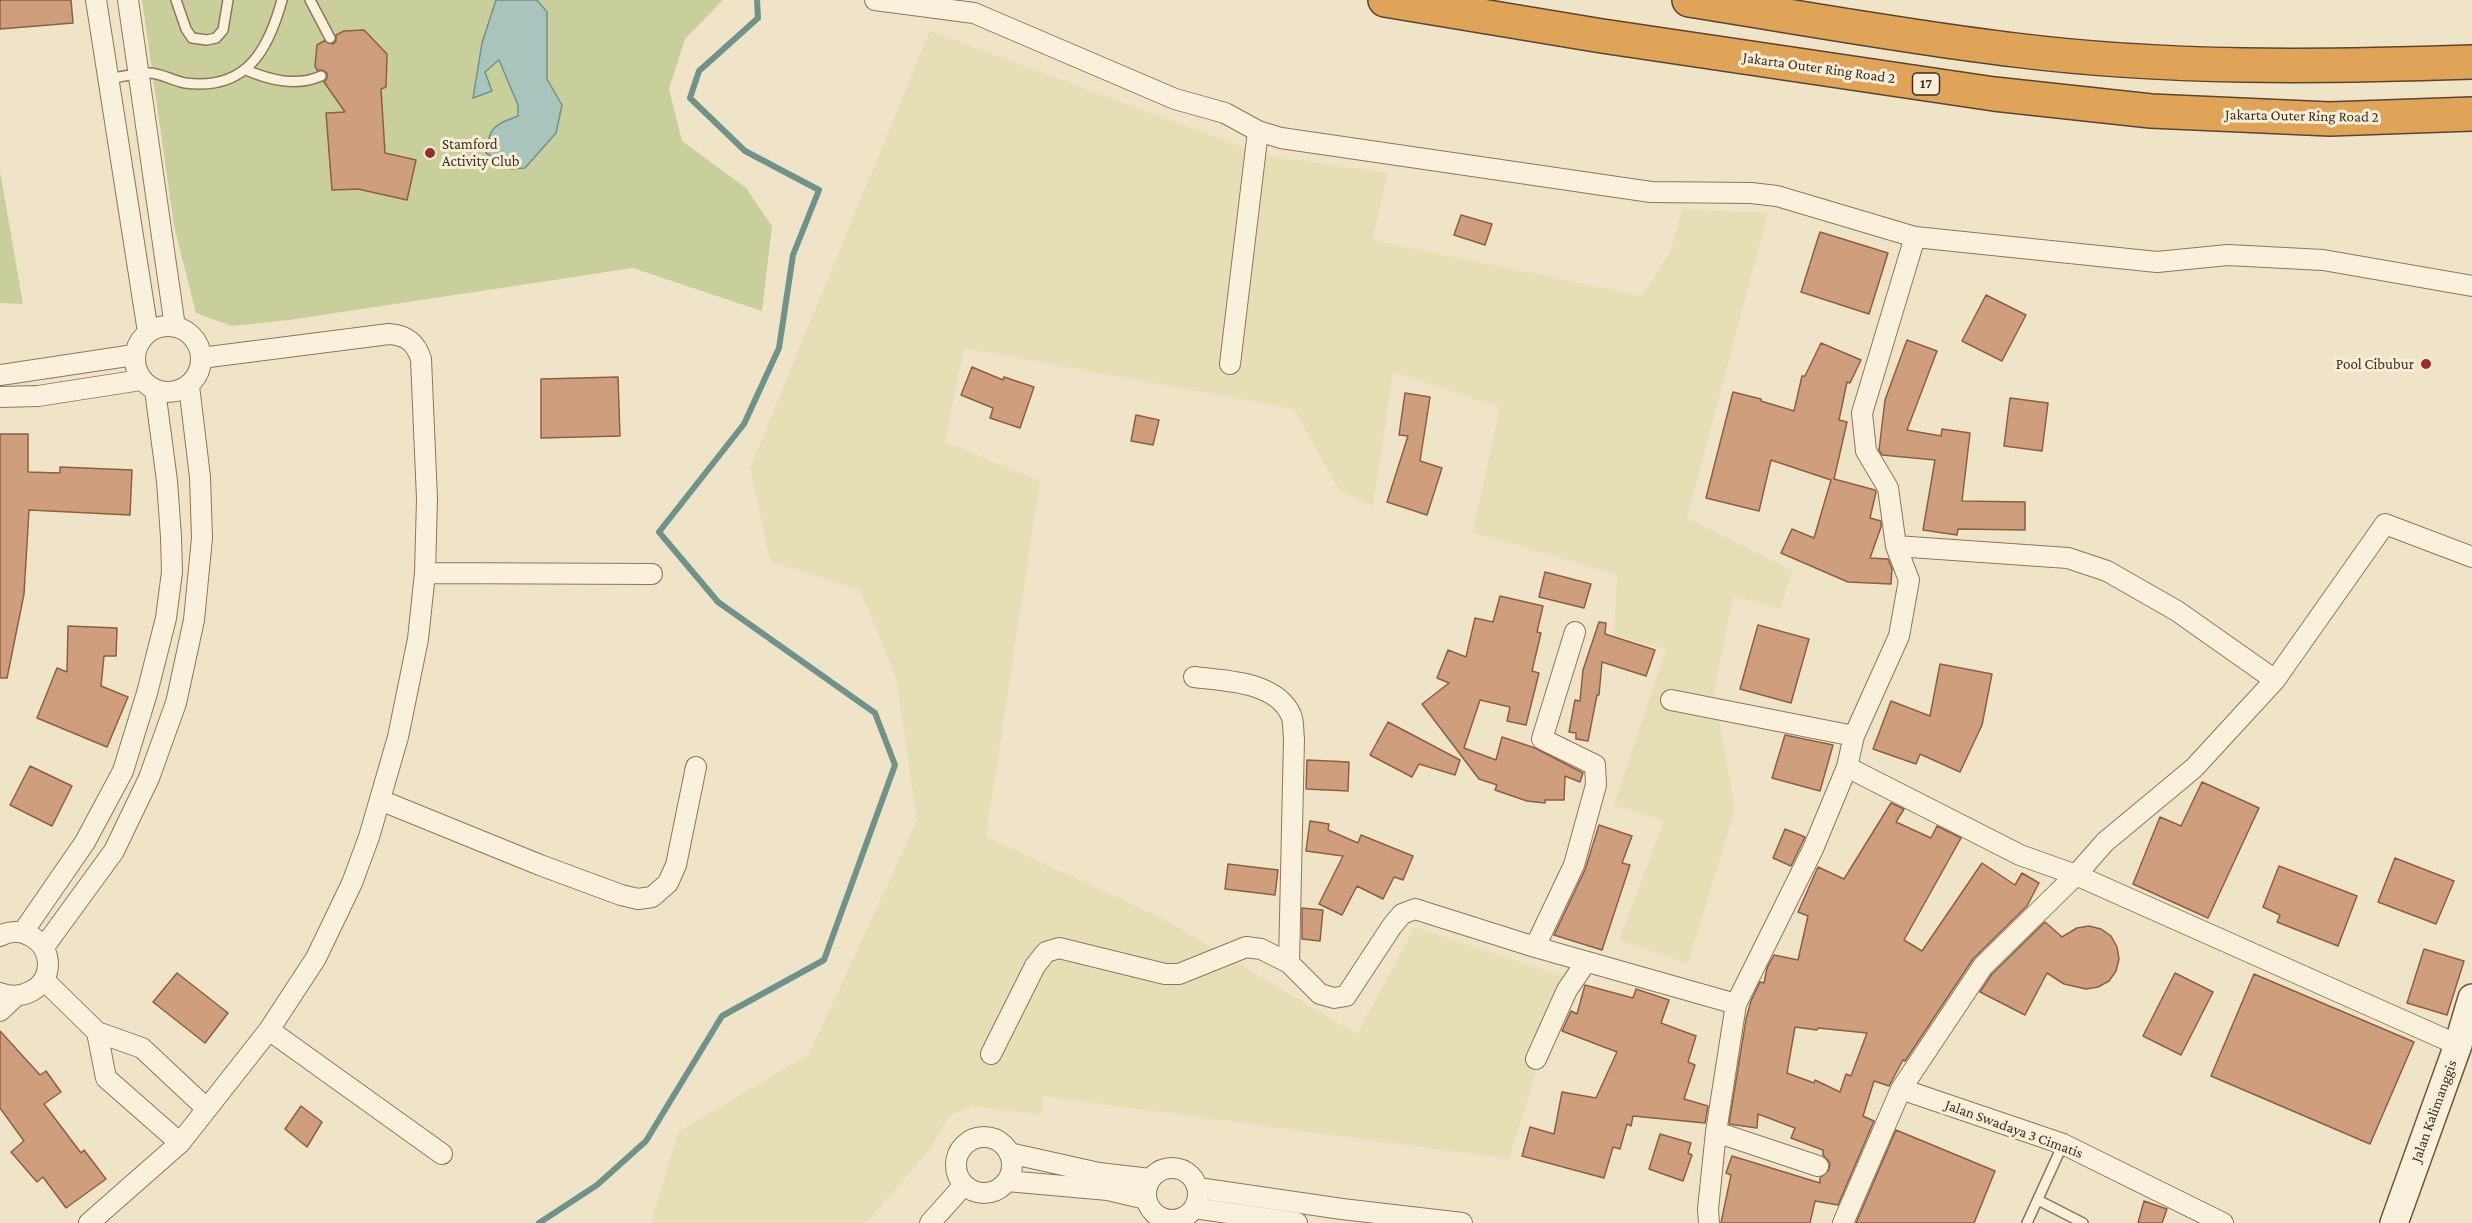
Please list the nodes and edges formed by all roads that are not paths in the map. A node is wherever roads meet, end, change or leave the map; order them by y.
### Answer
1 (96, 0) edge
2 (128, 0) edge
3 (176, 0) edge
4 (228, 0) edge
5 (282, 0) edge
6 (310, 0) edge
7 (875, 0) edge
8 (1385, 0) edge
9 (1689, 0) edge
10 (330, 38) dead end
11 (2472, 62) edge
12 (246, 70) junction
13 (139, 73) junction
14 (321, 76) dead end
15 (108, 79) junction
16 (2472, 114) edge
17 (1258, 131) junction
18 (1915, 237) junction
19 (2472, 286) edge
20 (176, 327) junction
21 (148, 332) junction
22 (134, 355) junction
23 (201, 358) junction
24 (1230, 364) dead end
25 (0, 375) edge
26 (148, 385) junction
27 (189, 386) junction
28 (0, 397) edge
29 (1896, 546) junction
30 (2472, 557) edge
31 (425, 573) junction
32 (652, 574) dead end
33 (1575, 632) dead end
34 (1194, 677) dead end
35 (2275, 680) junction
36 (1671, 699) dead end
37 (1854, 736) junction
38 (696, 767) dead end
39 (1847, 767) junction
40 (380, 800) junction
41 (2076, 875) junction
42 (23, 932) junction
43 (0, 936) edge
44 (44, 947) junction
45 (1535, 947) junction
46 (1586, 962) junction
47 (1289, 963) junction
48 (44, 980) junction
49 (8, 995) edge
50 (2472, 998) edge
51 (1736, 1004) junction
52 (0, 1011) edge
53 (269, 1030) junction
54 (97, 1032) junction
55 (2458, 1045) junction
56 (991, 1054) dead end
57 (1536, 1059) dead end
58 (1901, 1089) junction
59 (207, 1109) junction
60 (1716, 1132) junction
61 (180, 1143) junction
62 (2063, 1144) junction
63 (1009, 1153) junction
64 (442, 1154) dead end
65 (1818, 1166) dead end
66 (1150, 1179) junction
67 (1007, 1181) junction
68 (964, 1185) junction
69 (1198, 1188) junction
70 (1146, 1199) junction
71 (2038, 1200) junction
72 (1194, 1208) junction
73 (103, 1219) edge
74 (1167, 1221) edge
75 (930, 1223) edge
76 (1297, 1223) edge
77 (1462, 1223) edge
78 (1709, 1223) edge
79 (1843, 1223) edge
80 (2027, 1223) edge
81 (2084, 1223) edge
82 (2223, 1223) edge
83 (2394, 1223) edge

1 - 15 street
2 - 13 street
3 - 4 lane
5 - 12 lane
6 - 10 lane
7 - 17 street
8 - 16 highway, Jakarta Outer Ring Road 2 / 17
9 - 11 highway
12 - 13 lane
12 - 14 lane
13 - 15 lane
13 - 20 street
15 - 21 street
17 - 18 street
17 - 24 street
18 - 19 street
18 - 29 street
20 - 21 street
20 - 23 street
21 - 22 street
22 - 25 street
22 - 26 street
23 - 27 street
23 - 31 street
26 - 27 street
26 - 28 street
26 - 42 street
27 - 44 street
29 - 35 street
29 - 37 street
30 - 35 street
31 - 32 street
31 - 40 street
33 - 45 street
34 - 47 street
35 - 41 street
36 - 37 street
37 - 39 street
38 - 40 street
39 - 41 street
39 - 51 street
40 - 53 street
41 - 55 street
41 - 58 street
42 - 43 street
42 - 44 street
44 - 48 street
45 - 46 street
45 - 47 street
46 - 51 street
46 - 57 street
47 - 56 street
48 - 49 street
48 - 54 street
49 - 52 street
50 - 55 main road, Jalan Kalimanggis
51 - 60 street
53 - 59 street
53 - 64 street
54 - 59 street
54 - 61 street
55 - 83 main road, Jalan Kalimanggis
58 - 62 street, Jalan Swadaya 3 Cimatis
58 - 79 street
59 - 61 street
60 - 65 street
60 - 78 street
61 - 73 street
62 - 71 lane
62 - 82 street, Jalan Swadaya 3 Cimatis
63 - 66 street
63 - 67 street
63 - 68 street
66 - 69 street
66 - 70 street
67 - 68 street
67 - 70 street
68 - 75 street
69 - 72 street
69 - 77 street
70 - 74 street
71 - 80 lane
71 - 81 lane
72 - 74 street
72 - 76 street

